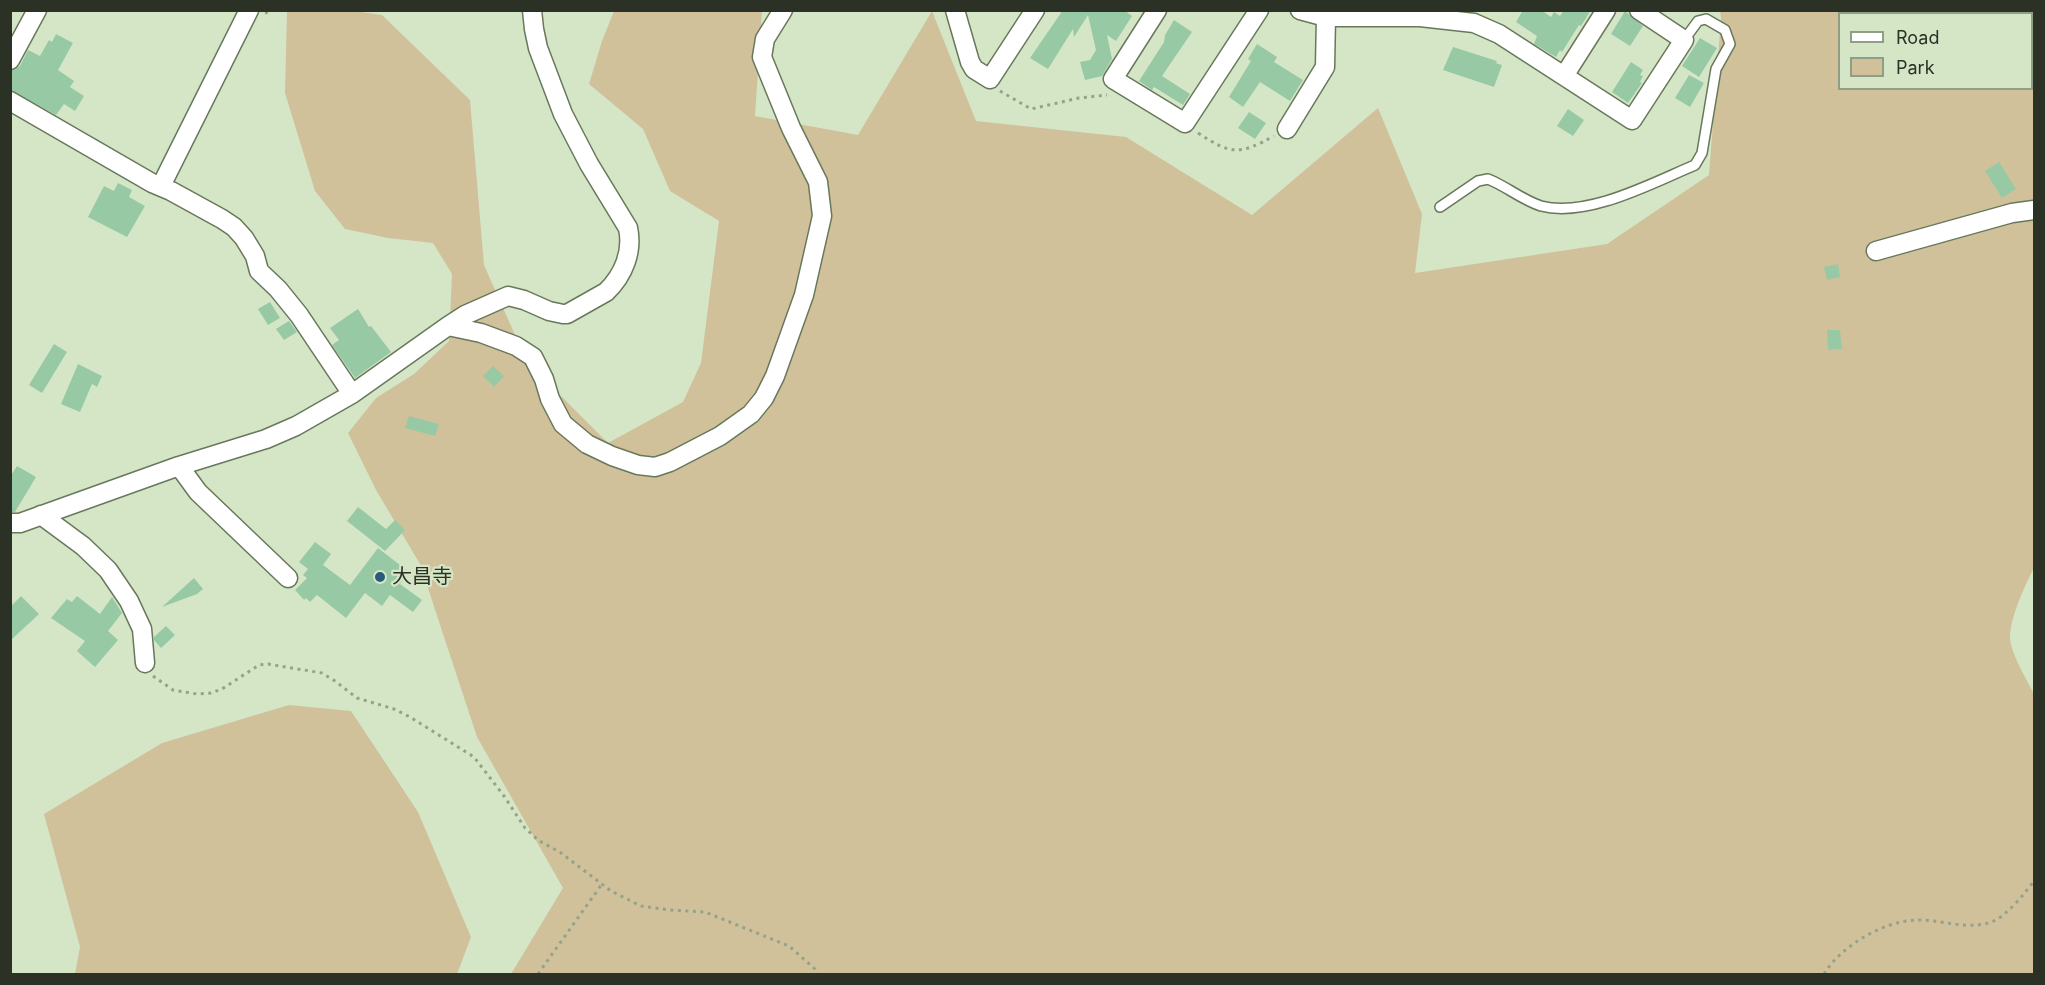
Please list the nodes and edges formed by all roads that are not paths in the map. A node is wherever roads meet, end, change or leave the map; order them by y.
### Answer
1 (37, 10) edge
2 (249, 10) edge
3 (532, 10) edge
4 (783, 10) edge
5 (955, 10) edge
6 (1035, 10) edge
7 (1157, 10) edge
8 (1259, 10) edge
9 (1606, 10) edge
10 (1639, 10) edge
11 (1302, 11) edge
12 (1421, 14) edge
13 (1326, 17) junction
14 (1684, 40) junction
15 (10, 60) edge
16 (1564, 76) junction
17 (10, 101) edge
18 (1287, 129) road end
19 (160, 186) junction
20 (1440, 207) dead end
21 (2034, 210) edge
22 (1875, 251) dead end
23 (448, 326) junction
24 (352, 394) junction
25 (179, 466) junction
26 (41, 515) junction
27 (10, 523) edge
28 (288, 578) dead end
29 (145, 663) road end

1 - 15 street
2 - 19 street
3 - 23 street
4 - 23 street
5 - 6 street
7 - 8 street
9 - 16 street
10 - 14 street
11 - 13 street
12 - 13 street
12 - 16 street
13 - 18 street
14 - 16 street
14 - 20 lane
17 - 19 street
19 - 24 street
21 - 22 street
23 - 24 street
24 - 25 street
25 - 26 street
25 - 28 street
26 - 27 street
26 - 29 street

